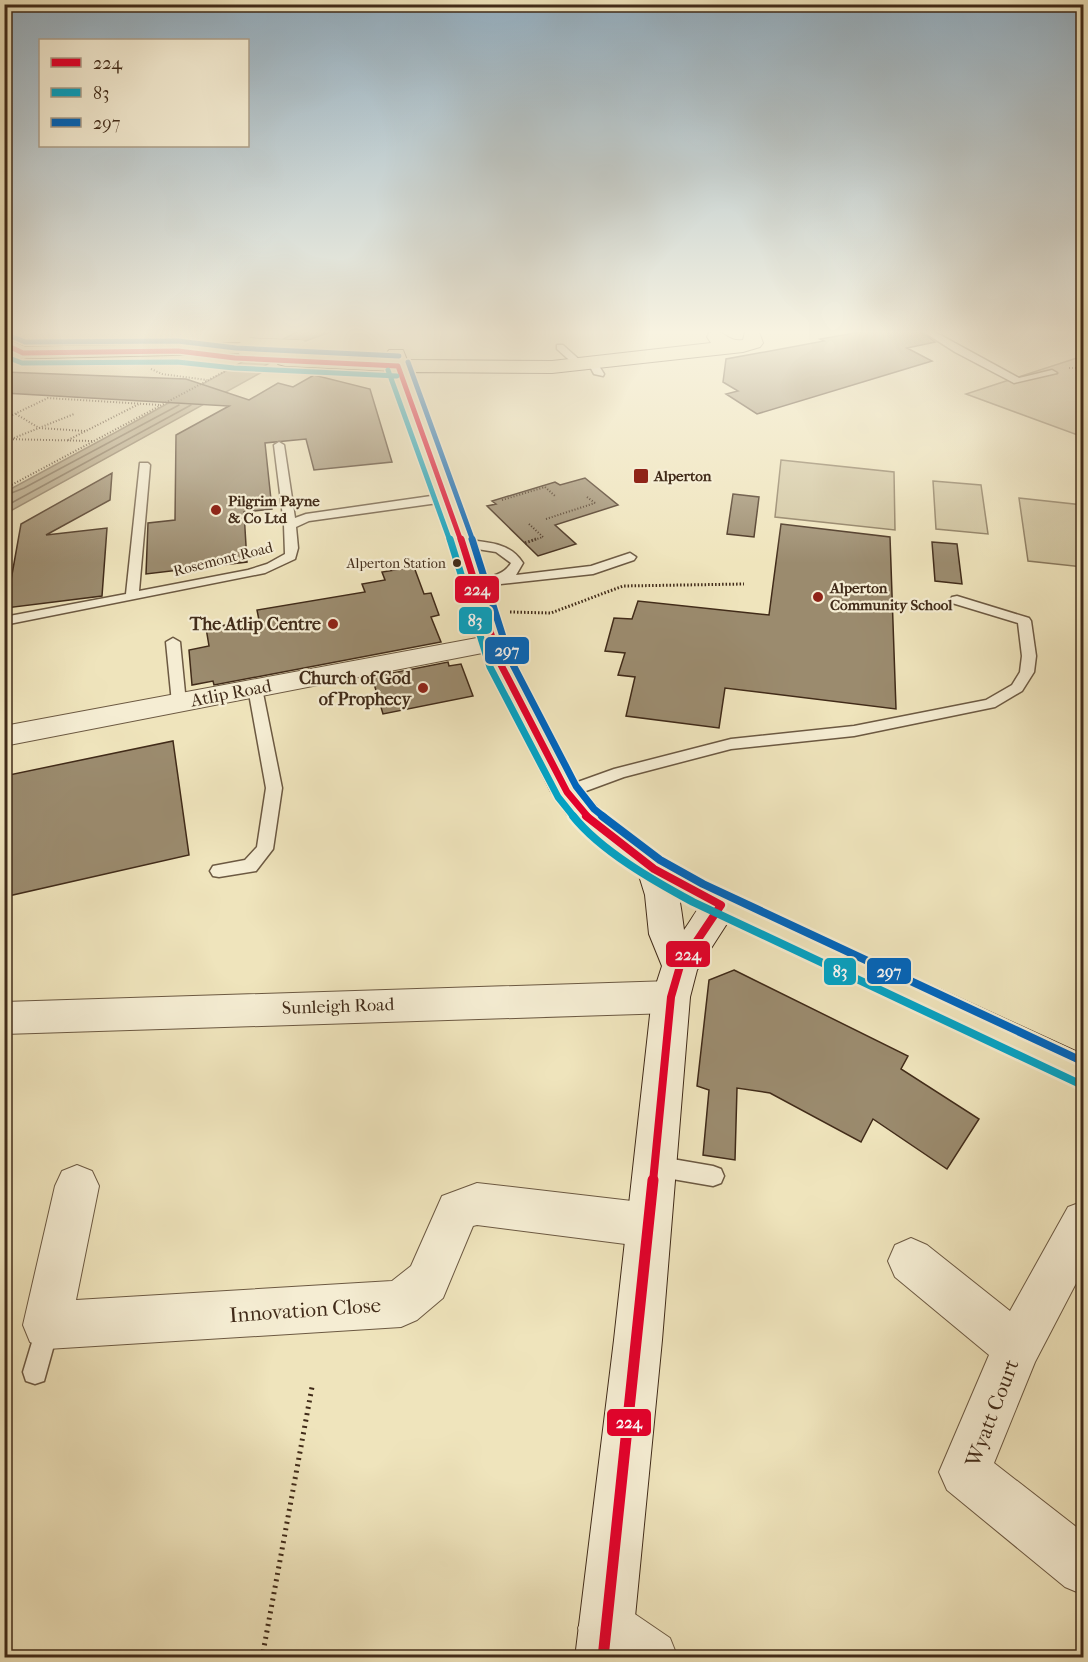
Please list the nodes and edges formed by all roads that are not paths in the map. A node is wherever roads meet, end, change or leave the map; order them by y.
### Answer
1 (414, 409) edge
2 (279, 445) dead end
3 (144, 465) dead end
4 (445, 498) junction
5 (290, 525) junction
6 (462, 543) junction
7 (630, 557) dead end
8 (473, 583) junction
9 (132, 597) junction
10 (957, 600) dead end
11 (4, 621) edge
12 (173, 642) dead end
13 (493, 643) junction
14 (255, 688) junction
15 (179, 702) junction
16 (4, 736) edge
17 (567, 792) junction
18 (654, 869) junction
19 (219, 871) dead end
20 (721, 905) junction
21 (675, 981) junction
22 (4, 1018) edge
23 (1083, 1074) edge
24 (655, 1166) junction
25 (713, 1176) dead end
26 (77, 1186) dead end
27 (1083, 1222) edge
28 (649, 1225) junction
29 (911, 1261) dead end
30 (47, 1325) junction
31 (1017, 1347) junction
32 (35, 1372) dead end
33 (1083, 1568) edge
34 (620, 1648) edge

1 - 4 main road
2 - 5 lane, Rosemont Road
3 - 9 lane
4 - 5 lane, Rosemont Road
4 - 6 main road
5 - 9 lane, Rosemont Road
6 - 8 main road
6 - 8 lane
7 - 8 lane
8 - 13 main road
9 - 11 lane, Rosemont Road
10 - 17 lane
12 - 15 lane
13 - 14 street, Atlip Road
13 - 17 main road
14 - 15 street, Atlip Road
14 - 19 lane
15 - 16 street, Atlip Road
17 - 18 main road
18 - 20 main road
18 - 21 street
20 - 21 street
20 - 23 main road
21 - 22 street, Sunleigh Road
21 - 24 street
24 - 25 lane
24 - 28 street
26 - 30 street
27 - 31 street, Wyatt Court
28 - 30 street, Innovation Close
28 - 34 street
29 - 31 street, Wyatt Court
30 - 32 lane
31 - 33 street, Wyatt Court

